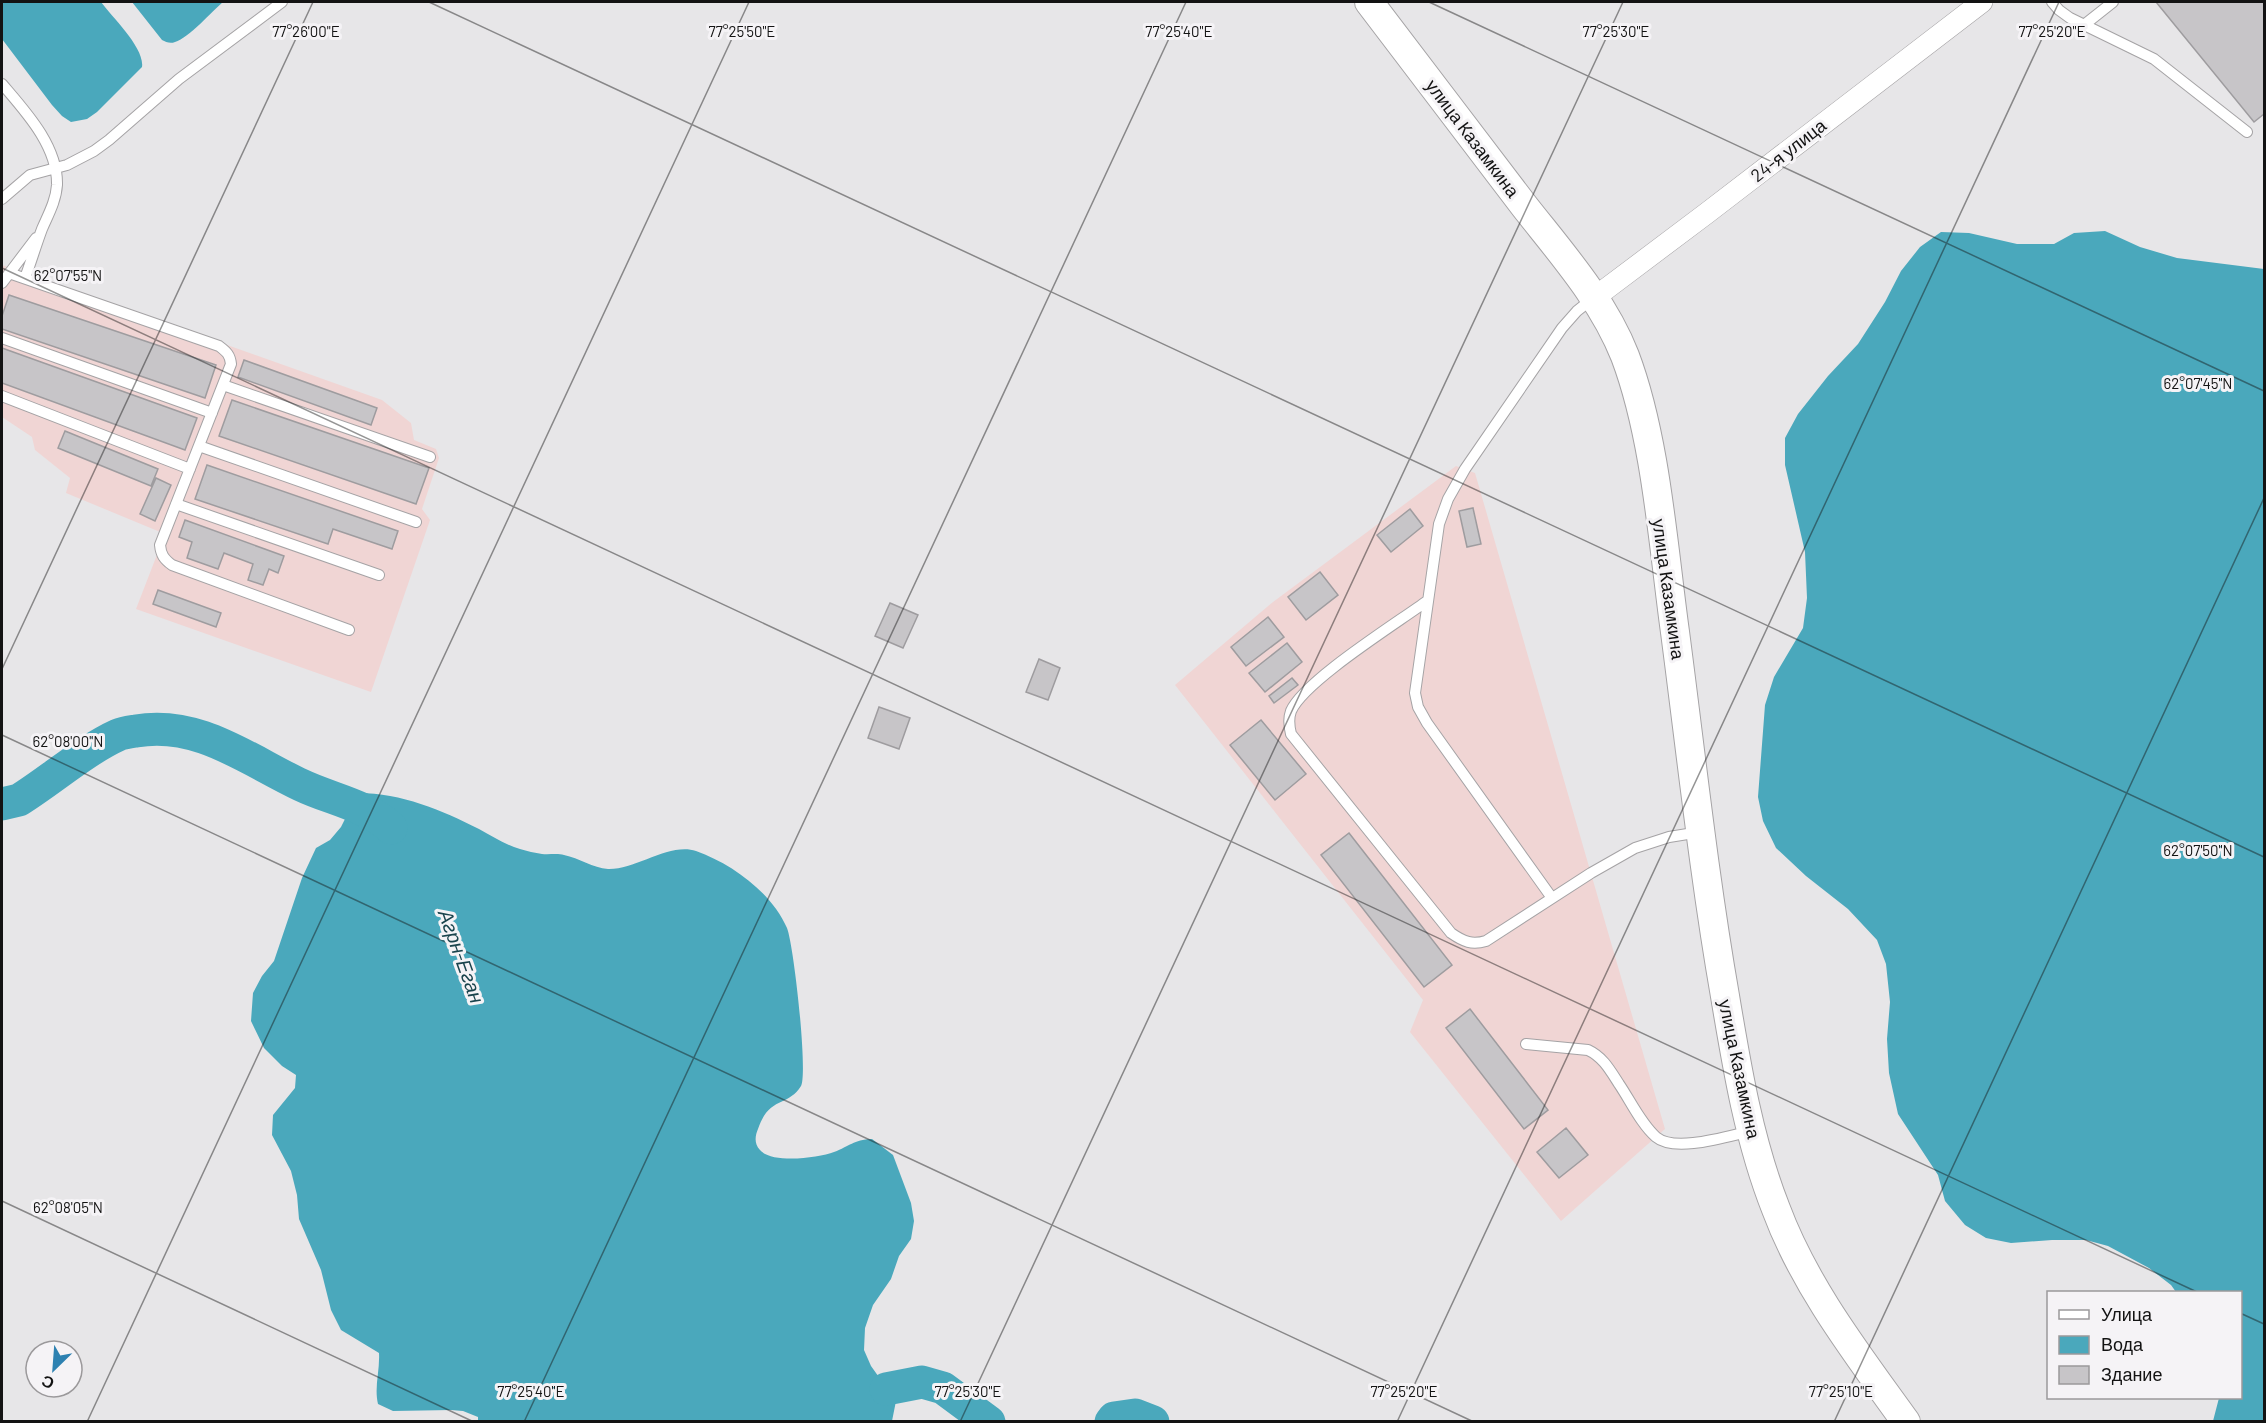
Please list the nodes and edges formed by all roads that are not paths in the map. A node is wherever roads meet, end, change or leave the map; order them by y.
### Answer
1 (279, 2) edge
2 (1369, 2) edge
3 (1982, 2) edge
4 (2052, 2) edge
5 (2113, 2) edge
6 (2084, 25) junction
7 (2, 84) edge
8 (2247, 132) dead end
9 (54, 169) junction
10 (2, 199) edge
11 (42, 230) junction
12 (9, 273) junction
13 (25, 278) junction
14 (2, 283) edge
15 (1593, 298) junction
16 (2, 338) edge
17 (223, 385) junction
18 (2, 396) edge
19 (212, 413) junction
20 (199, 446) junction
21 (430, 457) dead end
22 (190, 469) junction
23 (176, 504) junction
24 (416, 522) dead end
25 (379, 575) dead end
26 (1427, 601) junction
27 (349, 630) dead end
28 (1700, 832) junction
29 (1552, 898) junction
30 (1526, 1044) dead end
31 (1751, 1131) junction
32 (1906, 1422) edge

1 - 9 lane
2 - 15 main road, улица Казамкина
3 - 15 street, 24-я улица
4 - 6 lane
5 - 6 lane
6 - 8 lane
7 - 9 lane
9 - 10 lane
9 - 11 lane
11 - 12 lane
11 - 13 lane
12 - 13 lane
12 - 14 lane
13 - 17 lane
15 - 26 lane
15 - 28 main road, улица Казамкина
16 - 19 lane
17 - 19 lane
17 - 21 lane
18 - 22 lane
19 - 20 lane
20 - 22 lane
20 - 24 lane
22 - 23 lane
23 - 25 lane
23 - 27 lane
26 - 29 lane
26 - 29 lane
28 - 29 lane
28 - 31 main road, улица Казамкина
30 - 31 lane
31 - 32 main road, улица Казамкина

